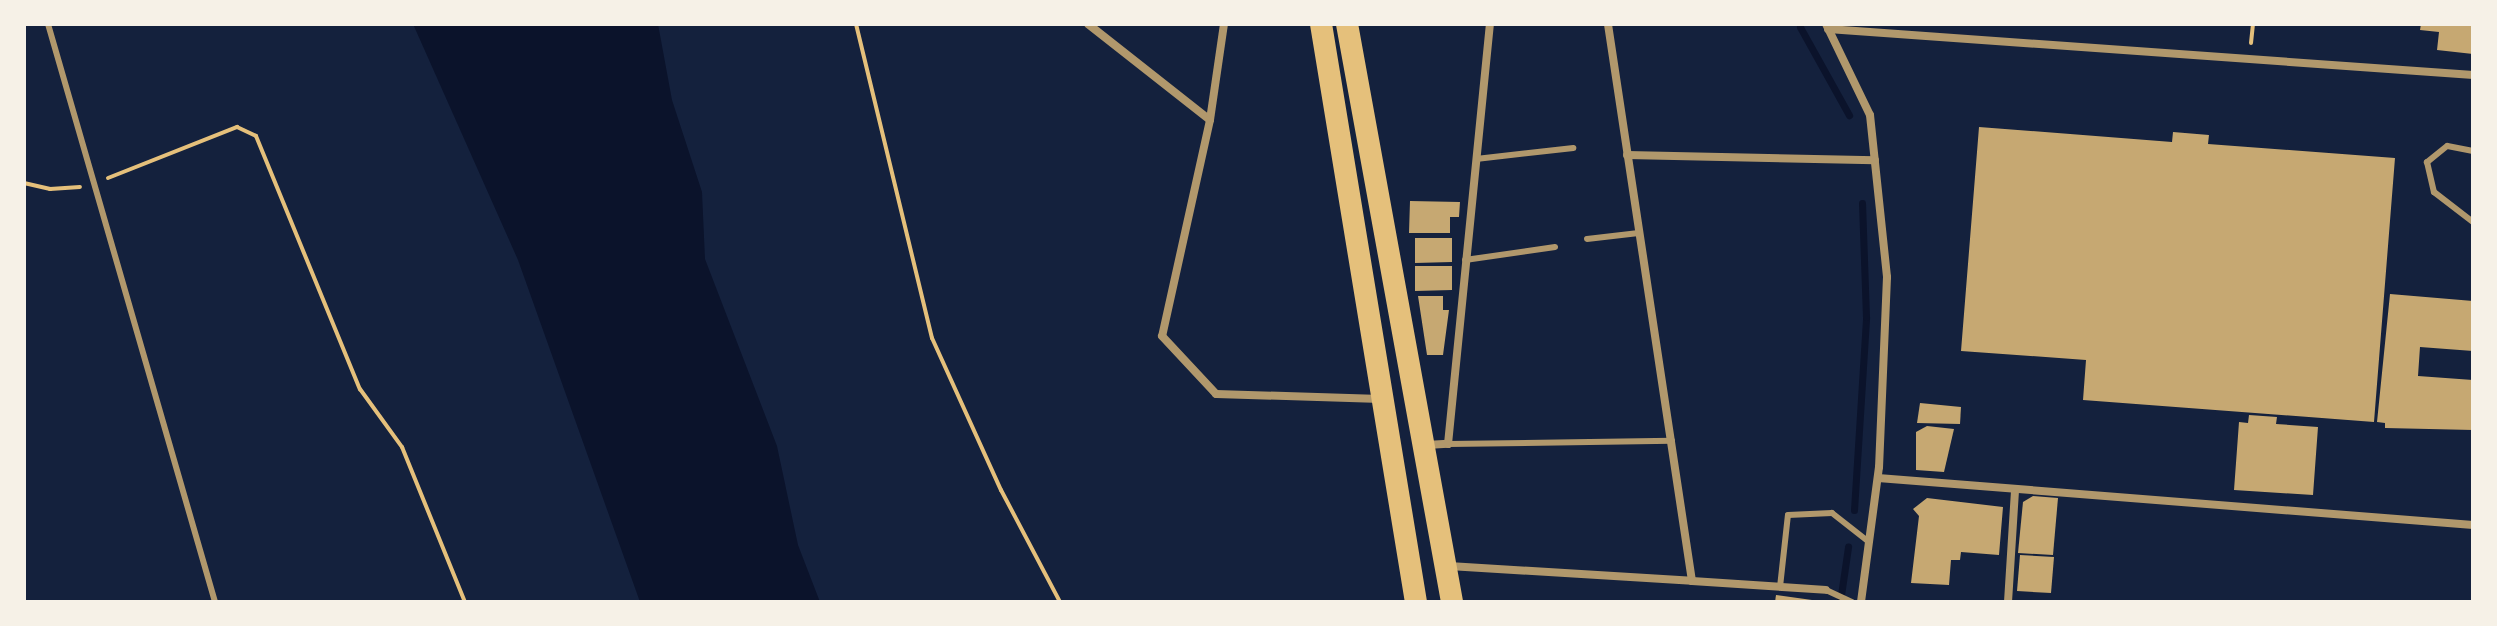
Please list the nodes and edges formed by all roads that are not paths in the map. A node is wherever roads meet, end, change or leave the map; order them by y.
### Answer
1 (48, 24) edge
2 (1088, 24) edge
3 (1224, 24) edge
4 (1321, 24) edge
5 (1347, 24) edge
6 (1490, 24) edge
7 (1608, 24) edge
8 (1827, 27) edge
9 (2473, 75) edge
10 (1210, 120) junction
11 (1573, 148) dead end
12 (2473, 151) edge
13 (1627, 155) junction
14 (1476, 159) junction
15 (1875, 160) junction
16 (2473, 222) edge
17 (1639, 233) junction
18 (1587, 239) dead end
19 (1555, 247) dead end
20 (1465, 260) junction
21 (1382, 399) junction
22 (1672, 441) junction
23 (1448, 444) junction
24 (1421, 445) junction
25 (1878, 478) junction
26 (2015, 491) junction
27 (2473, 525) edge
28 (1869, 542) junction
29 (1445, 565) junction
30 (1692, 581) junction
31 (1780, 587) junction
32 (1826, 590) joint
33 (215, 602) edge
34 (1416, 602) edge
35 (1452, 602) edge
36 (1852, 602) edge
37 (1861, 602) edge
38 (2008, 602) edge

1 - 33 lane
2 - 10 street
3 - 10 street
4 - 21 highway
5 - 24 highway
6 - 14 street
7 - 13 street
8 - 9 street
8 - 15 street
10 - 21 street
11 - 14 lane
12 - 16 lane
13 - 15 street
13 - 17 street
14 - 20 street
15 - 25 street
17 - 18 lane
17 - 22 street
19 - 20 lane
20 - 23 street
21 - 34 highway
22 - 23 lane
22 - 30 street
23 - 24 street
24 - 29 highway
25 - 26 street
25 - 28 street
26 - 27 street
26 - 38 street
28 - 31 lane
28 - 37 street
29 - 30 street
29 - 35 highway
30 - 31 street
31 - 32 street
32 - 36 lane

